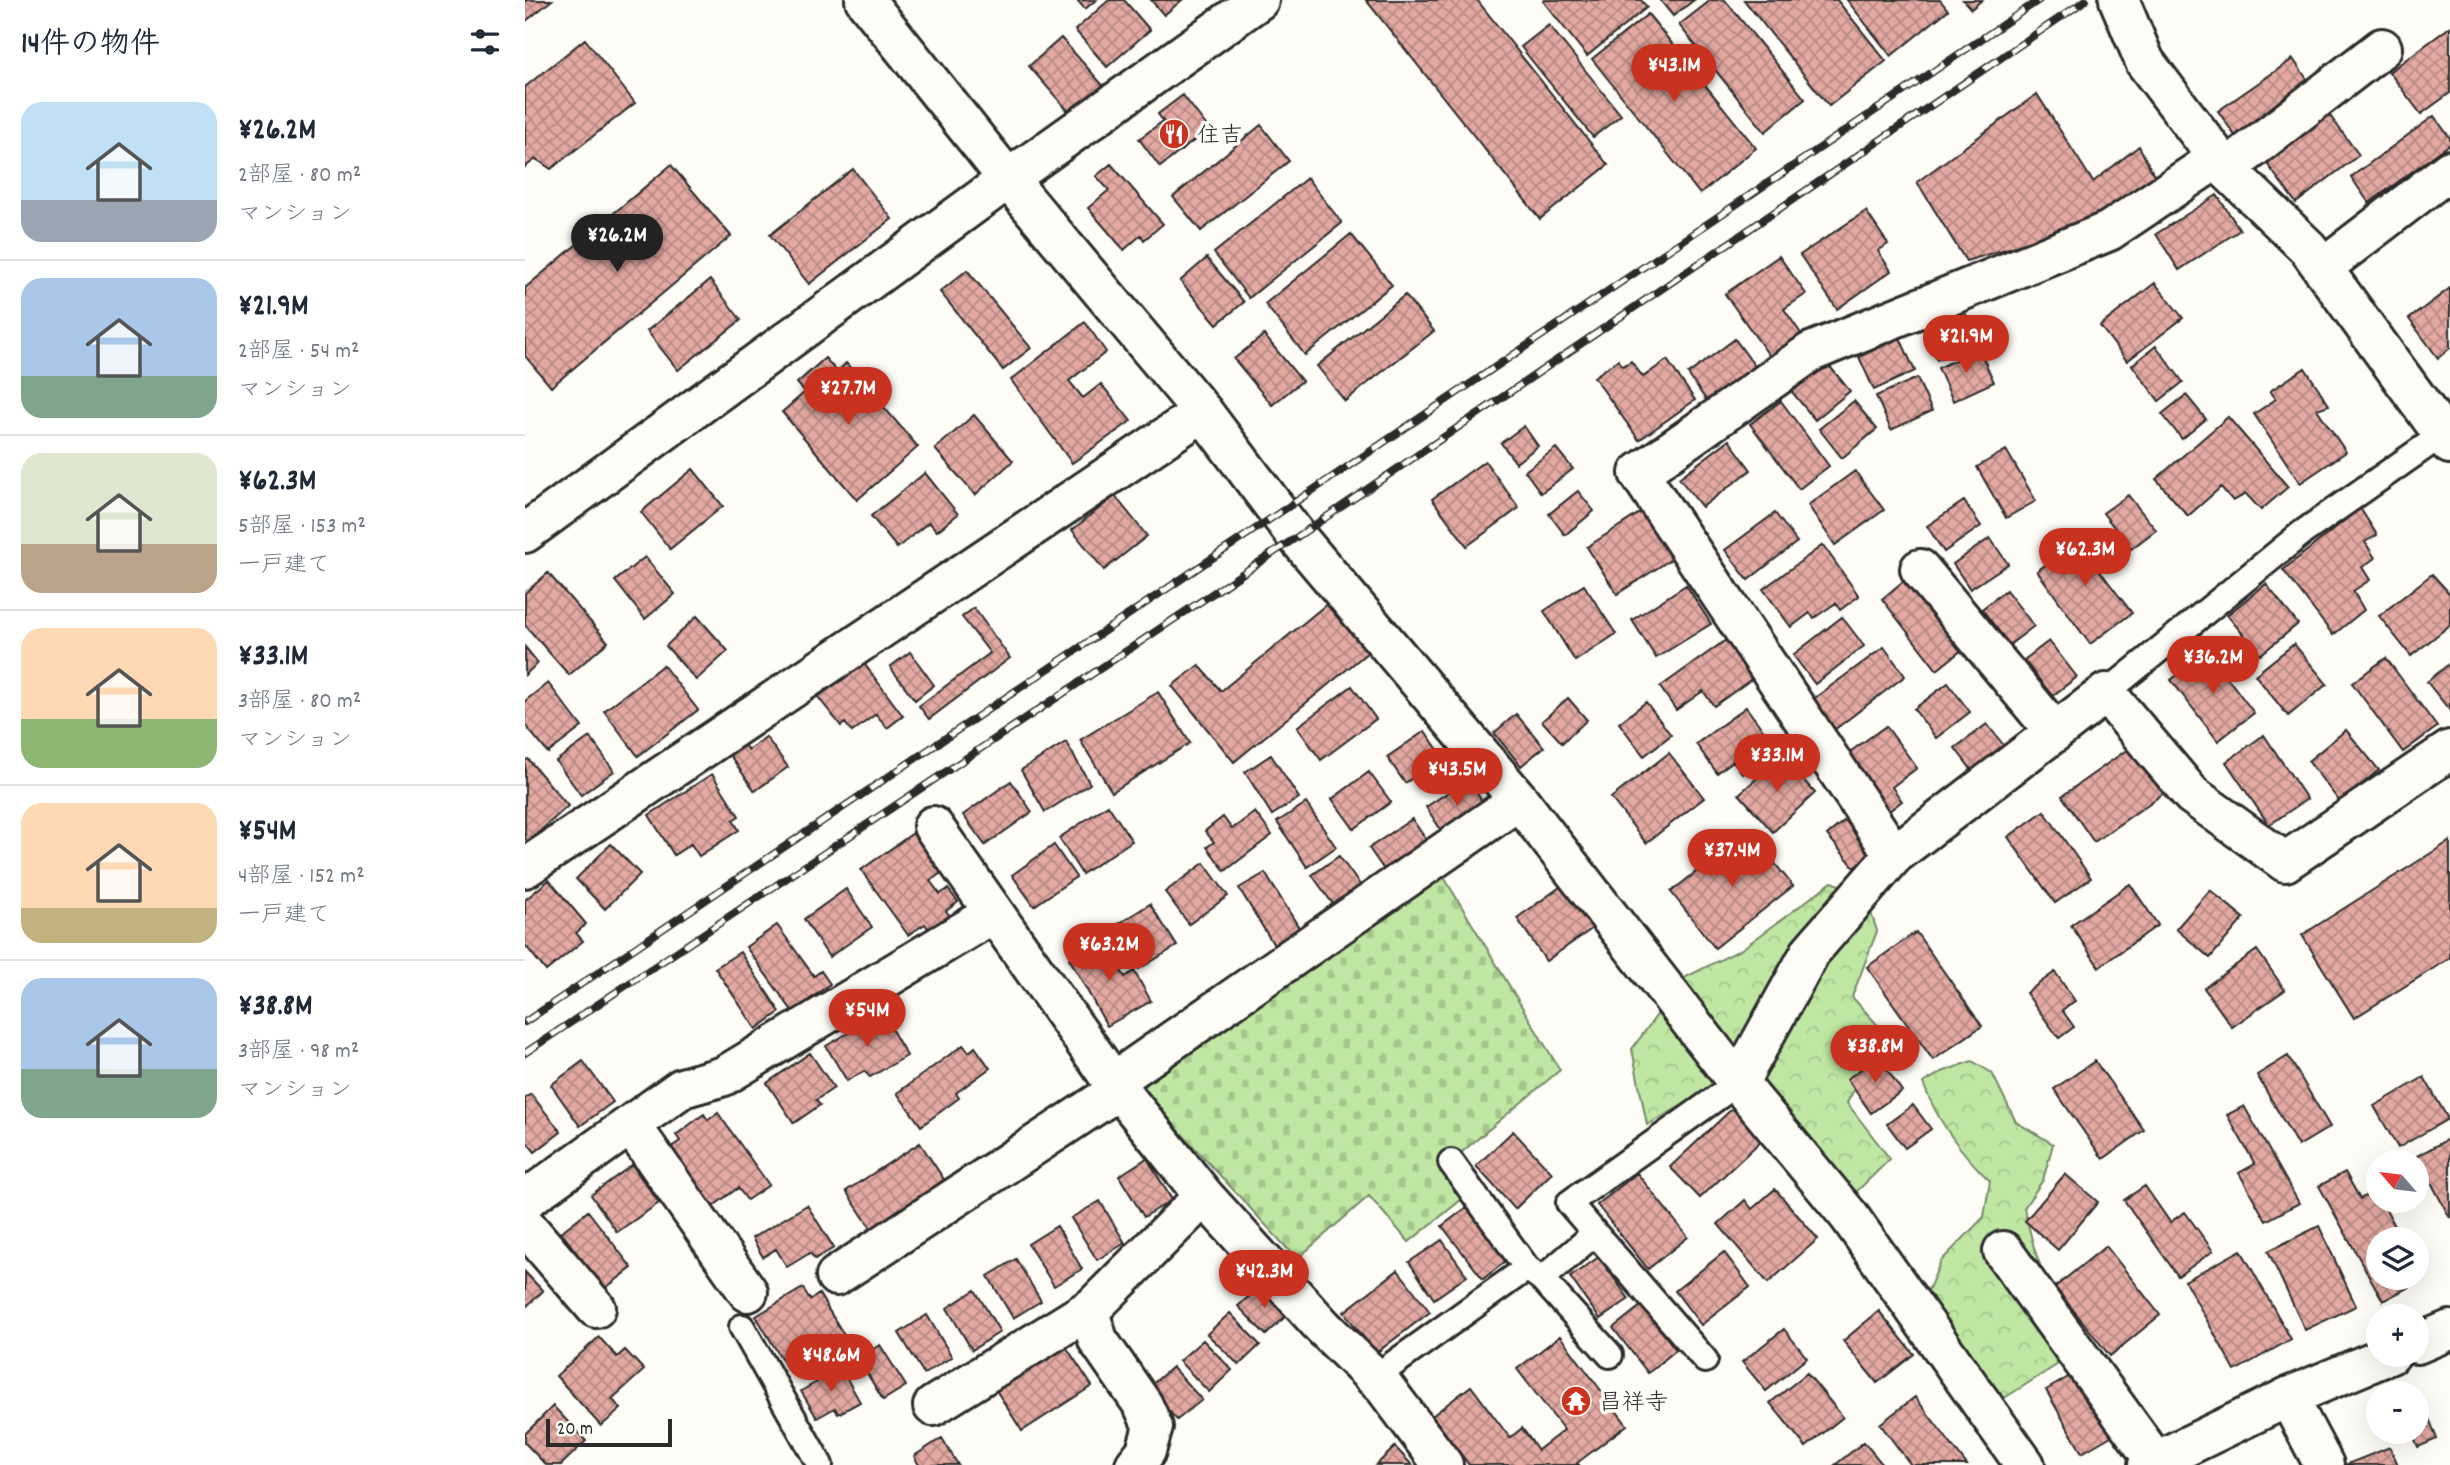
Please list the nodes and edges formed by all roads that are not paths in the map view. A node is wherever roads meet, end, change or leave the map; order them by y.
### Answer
1 (865, 0) edge
2 (1259, 0) edge
3 (2119, 0) edge
4 (2382, 48) dead end
5 (2222, 163) junction
6 (2450, 170) edge
7 (1008, 179) junction
8 (2322, 268) junction
9 (1203, 412) junction
10 (2446, 440) edge
11 (525, 533) edge
12 (1920, 569) dead end
13 (2106, 693) junction
14 (2055, 732) junction
15 (2450, 750) edge
16 (1519, 800) junction
17 (933, 826) dead end
18 (1894, 855) junction
19 (525, 868) edge
20 (993, 913) junction
21 (1739, 1082) junction
22 (1117, 1086) junction
23 (631, 1125) junction
24 (1451, 1162) dead end
25 (1204, 1196) junction
26 (525, 1200) edge
27 (525, 1225) edge
28 (1595, 1233) junction
29 (2003, 1251) dead end
30 (1534, 1274) junction
31 (837, 1276) dead end
32 (1093, 1307) junction
33 (596, 1308) dead end
34 (745, 1309) joint
35 (2450, 1330) edge
36 (2429, 1339) edge
37 (1610, 1355) dead end
38 (1705, 1360) dead end
39 (2366, 1364) edge
40 (1375, 1377) junction
41 (2288, 1396) junction
42 (933, 1406) dead end
43 (2152, 1463) edge
44 (820, 1465) edge
45 (1135, 1465) edge
46 (1443, 1465) edge
47 (2025, 1465) edge
48 (2324, 1465) edge

1 - 7 street
2 - 7 street
3 - 5 street
4 - 5 street
5 - 8 street
5 - 18 street
6 - 8 street
7 - 9 street
7 - 11 street
8 - 10 street
9 - 16 street
9 - 19 street
10 - 13 lane
12 - 14 street
13 - 14 street
13 - 15 street
14 - 18 street
16 - 21 street
16 - 22 street
17 - 20 street
18 - 21 street
20 - 22 street
20 - 23 street
21 - 28 lane
21 - 47 street
22 - 25 street
22 - 31 street
23 - 26 street
23 - 34 street
24 - 30 lane
25 - 32 street
25 - 40 street
27 - 33 street
28 - 30 lane
28 - 38 lane
29 - 43 street
30 - 37 lane
30 - 40 lane
32 - 42 street
32 - 45 street
34 - 44 lane
35 - 36 street
39 - 41 street
40 - 46 street
41 - 43 street
41 - 48 street

